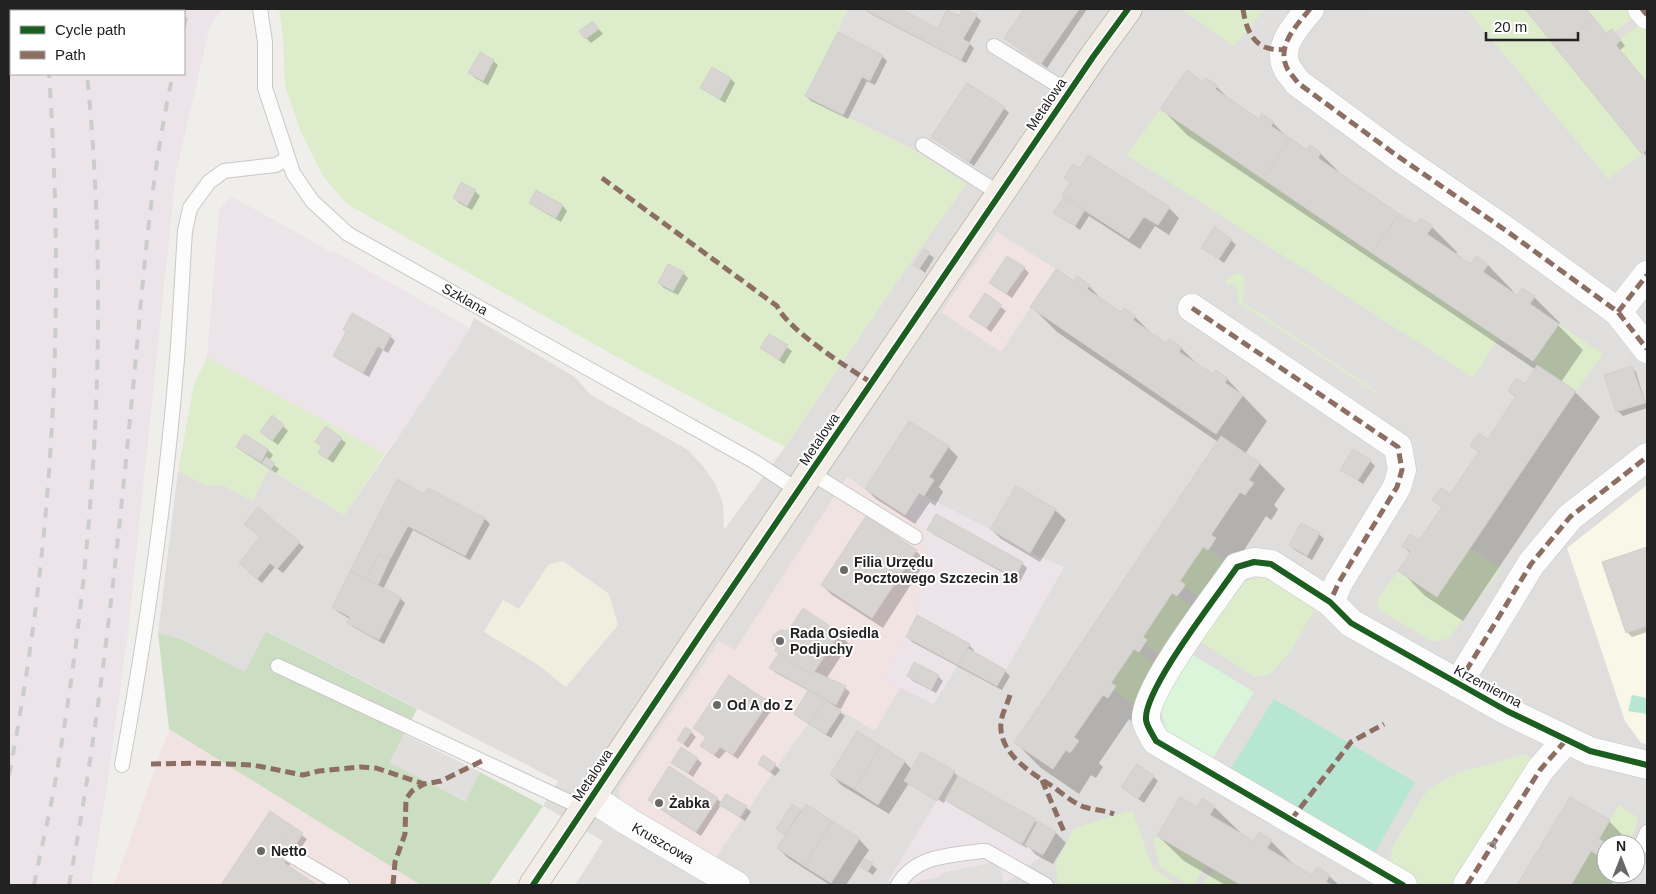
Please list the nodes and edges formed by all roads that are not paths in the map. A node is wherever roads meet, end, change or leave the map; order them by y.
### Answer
1 (260, 9) edge
2 (1128, 9) edge
3 (1310, 9) edge
4 (1642, 9) edge
5 (1647, 15) edge
6 (994, 46) dead end
7 (1069, 92) junction
8 (923, 144) dead end
9 (288, 158) junction
10 (1000, 194) junction
11 (1647, 275) edge
12 (1192, 308) dead end
13 (1618, 312) junction
14 (1647, 350) edge
15 (1647, 457) edge
16 (805, 482) junction
17 (915, 537) dead end
18 (1330, 602) junction
19 (278, 666) dead end
20 (1458, 684) junction
21 (1566, 740) junction
22 (122, 765) dead end
23 (1647, 765) edge
24 (588, 803) junction
25 (290, 854) dead end
26 (342, 885) edge
27 (533, 885) edge
28 (736, 885) edge
29 (898, 885) edge
30 (1046, 885) edge
31 (1403, 885) edge
32 (1467, 885) edge

1 - 9 lane, Szklana
2 - 7 main road, Metalowa
3 - 13 street
4 - 5 street
6 - 7 lane
7 - 10 main road, Metalowa
8 - 10 lane
9 - 16 lane, Szklana
9 - 22 lane
10 - 16 main road, Metalowa
11 - 13 street
12 - 18 street
13 - 14 street
15 - 20 street
16 - 17 lane, Szklana
16 - 24 main road, Metalowa
18 - 20 street, Krzemienna
18 - 31 street, Krzemienna
19 - 24 lane
20 - 21 street, Krzemienna
21 - 23 street, Krzemienna
32 -> 21 street
24 - 27 main road, Metalowa
24 - 28 street, Kruszcowa
25 - 26 lane
29 - 30 lane

